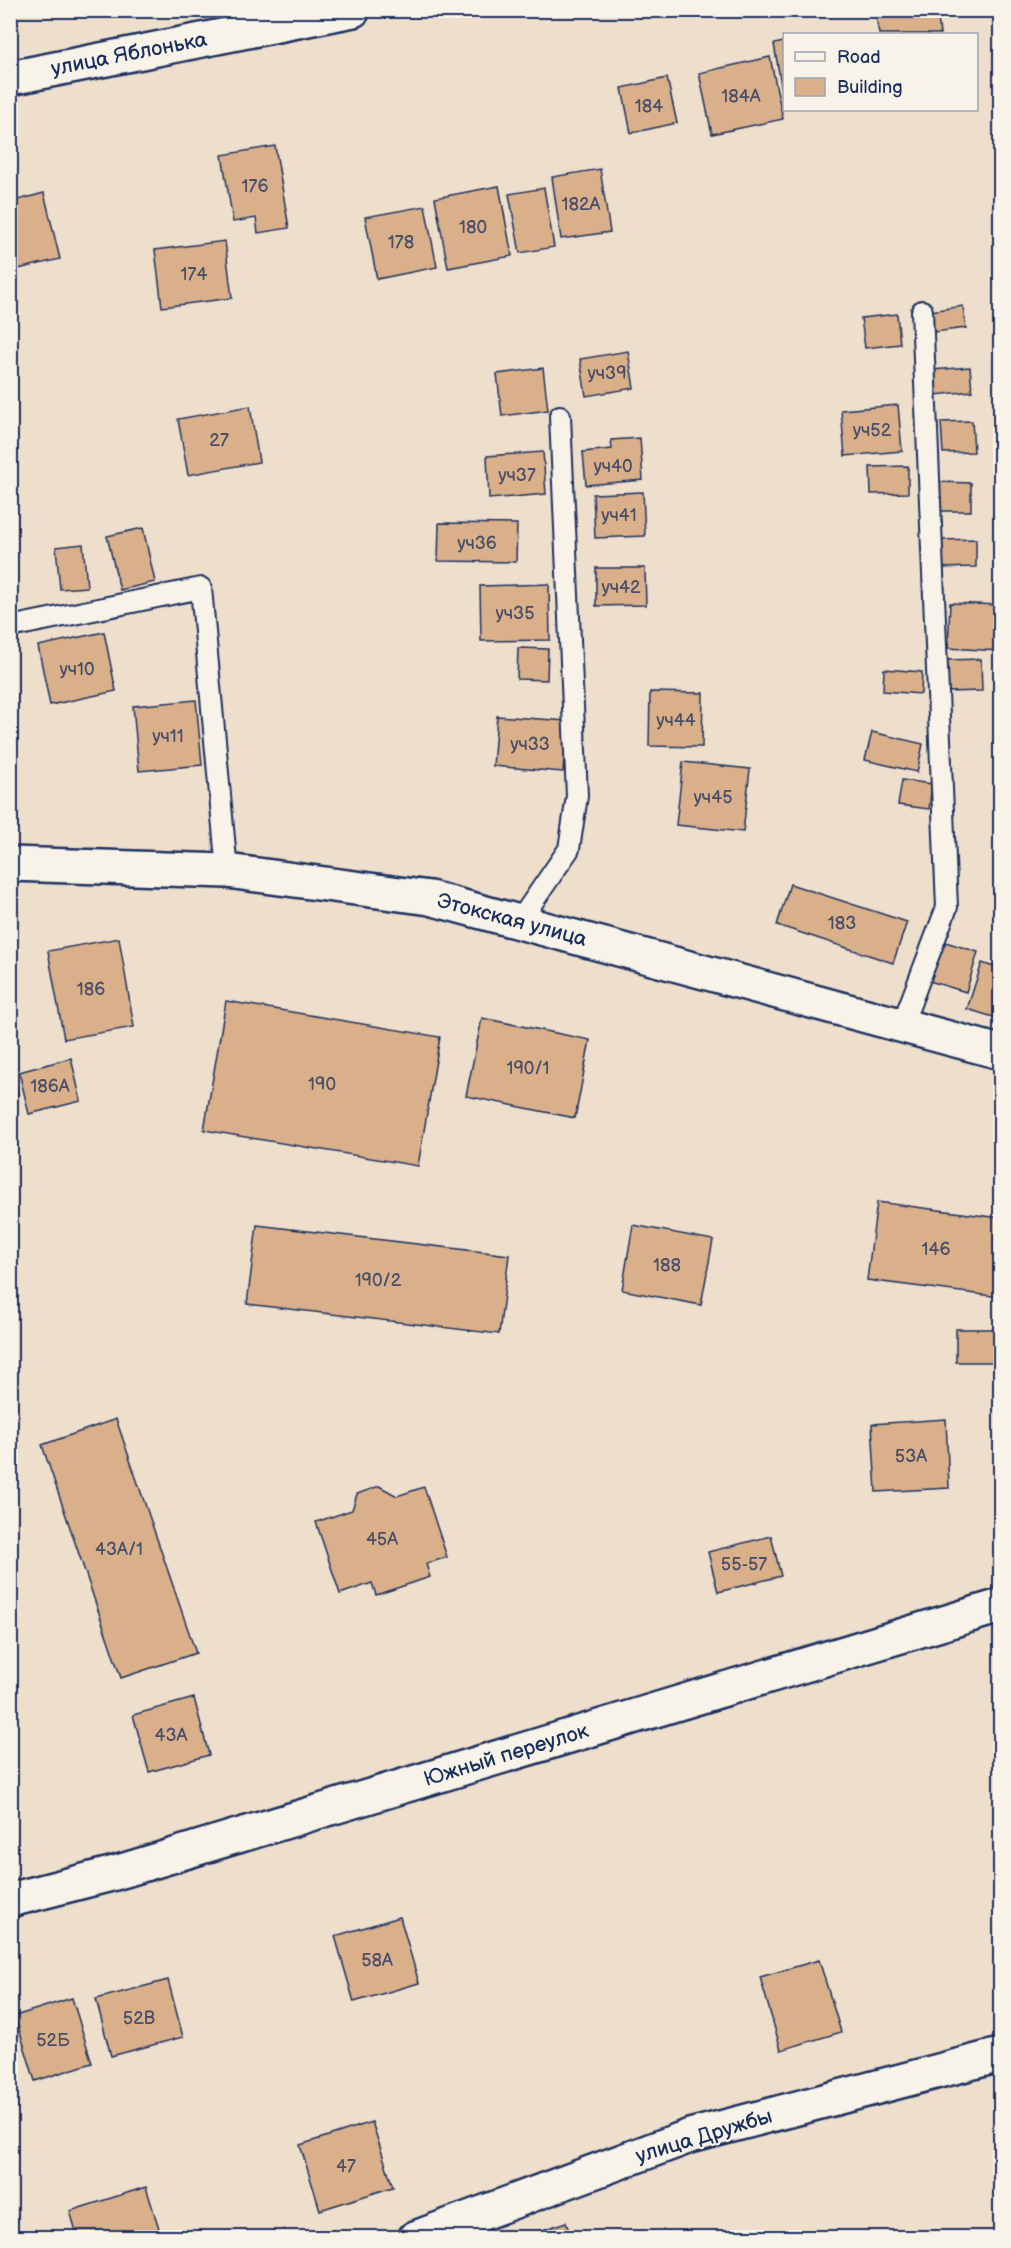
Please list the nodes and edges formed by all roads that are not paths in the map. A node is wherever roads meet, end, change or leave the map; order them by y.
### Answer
1 (353, 10) edge
2 (10, 78) edge
3 (922, 311) dead end
4 (560, 416) dead end
5 (10, 627) edge
6 (10, 864) edge
7 (227, 872) junction
8 (519, 922) junction
9 (902, 1025) junction
10 (1000, 1052) edge
11 (1000, 1606) edge
12 (10, 1900) edge
13 (1000, 2055) edge
14 (415, 2238) edge

1 - 2 street, улица Яблонька
3 - 9 lane
4 - 8 lane
5 - 7 lane
6 - 7 street, Этокская улица
7 - 8 street, Этокская улица
8 - 9 street, Этокская улица
9 - 10 street, Этокская улица
11 - 12 street, Южный переулок
13 - 14 street, улица Дружбы

